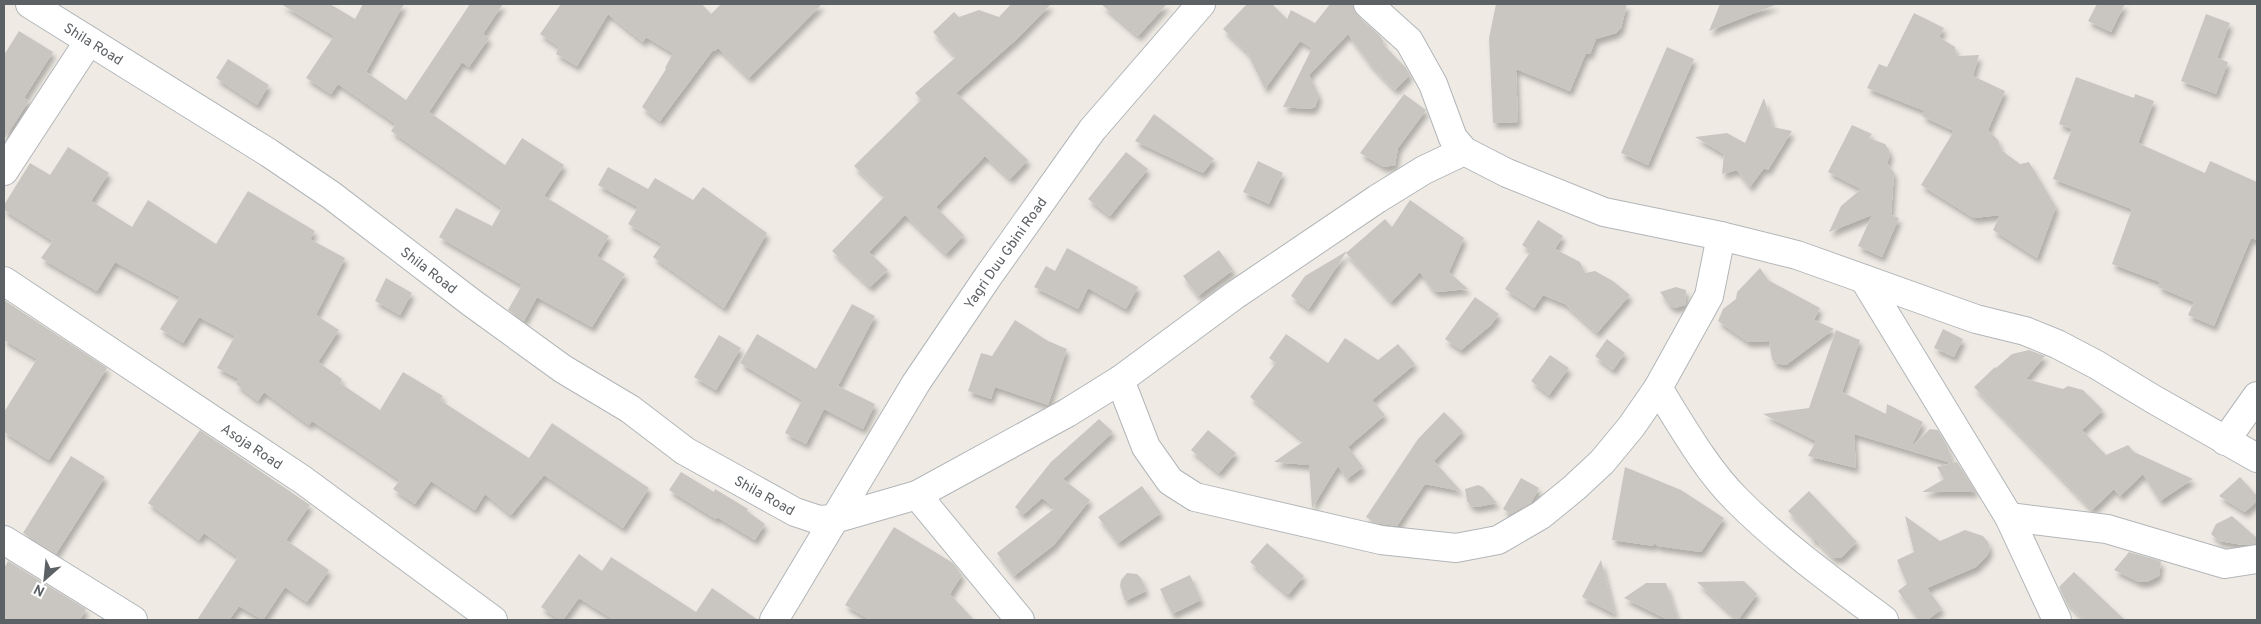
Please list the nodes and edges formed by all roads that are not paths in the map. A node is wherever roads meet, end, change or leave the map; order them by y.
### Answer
1 (30, 4) edge
2 (1201, 4) edge
3 (1368, 4) edge
4 (89, 41) junction
5 (1464, 151) junction
6 (4, 171) edge
7 (1721, 236) junction
8 (1864, 280) junction
9 (4, 281) edge
10 (1120, 380) junction
11 (1658, 388) junction
12 (2257, 396) edge
13 (2225, 441) junction
14 (2257, 458) edge
15 (917, 495) junction
16 (2009, 517) junction
17 (834, 519) junction
18 (4, 540) edge
19 (2257, 559) edge
20 (133, 620) edge
21 (493, 620) edge
22 (774, 620) edge
23 (1020, 620) edge
24 (1884, 620) edge
25 (2057, 620) edge

1 - 4 street, Shila Road
2 - 17 street, Yagri Duu Gbini Road
3 - 5 street
4 - 6 street
4 - 17 street, Shila Road
5 - 7 street
5 - 10 street
7 - 8 street
7 - 11 street
8 - 13 street
8 - 16 street
9 - 21 street, Asoja Road
10 - 11 street
10 - 15 street
11 - 24 street
12 - 13 street
13 - 14 street
15 - 17 street
15 - 23 street
16 - 19 street
16 - 25 street
17 - 22 street, Yagri Duu Gbini Road
18 - 20 street

